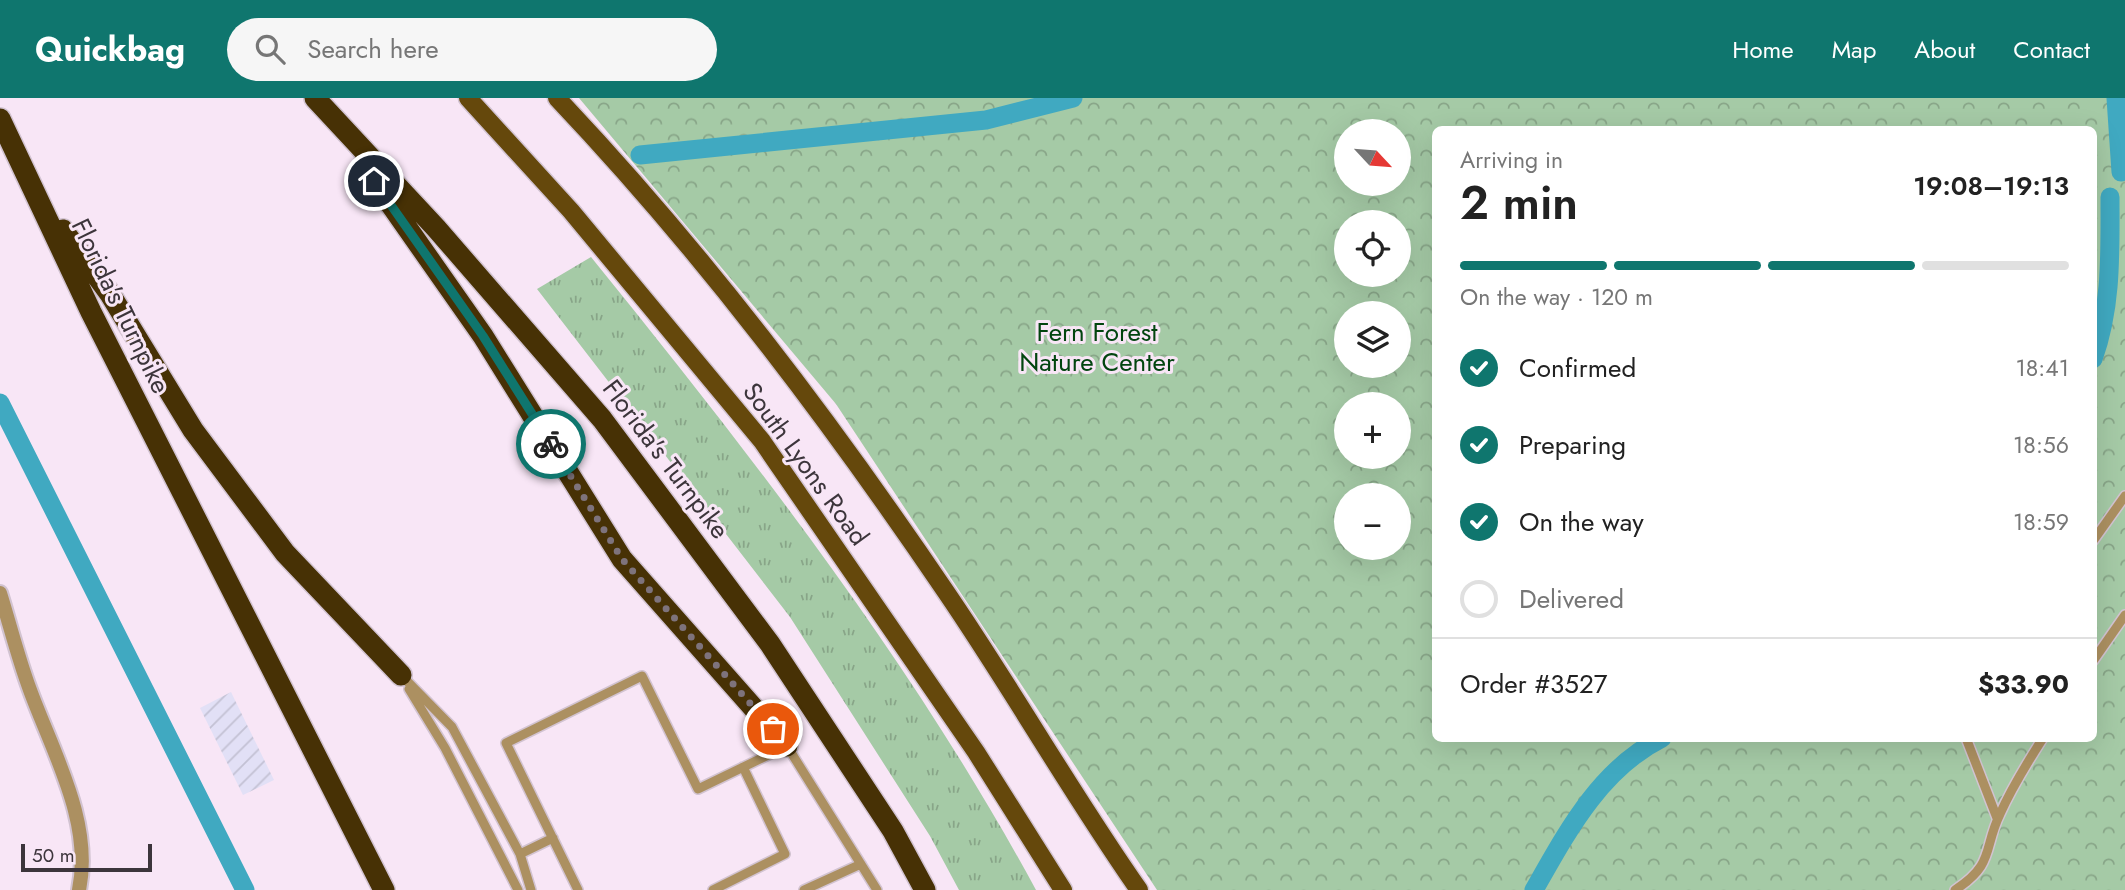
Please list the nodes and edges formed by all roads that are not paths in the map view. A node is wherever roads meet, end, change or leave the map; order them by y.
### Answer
1 (315, 98) edge
2 (468, 98) edge
3 (557, 98) edge
4 (0, 119) edge
5 (356, 141) junction
6 (37, 195) junction
7 (2125, 496) edge
8 (2097, 535) edge
9 (0, 593) edge
10 (2125, 615) edge
11 (2097, 655) edge
12 (401, 675) junction
13 (1968, 742) edge
14 (2040, 742) edge
15 (787, 746) junction
16 (743, 767) junction
17 (1997, 818) junction
18 (553, 838) junction
19 (520, 855) junction
20 (861, 864) junction
21 (79, 890) edge
22 (384, 890) edge
23 (518, 890) edge
24 (531, 890) edge
25 (578, 890) edge
26 (713, 890) edge
27 (804, 890) edge
28 (877, 890) edge
29 (925, 890) edge
30 (1063, 890) edge
31 (1139, 890) edge
32 (1955, 890) edge

1 - 5 highway, Florida's Turnpike
2 - 30 main road, South Lyons Road
3 - 31 main road, South Lyons Road
4 - 6 highway, Florida's Turnpike
5 - 15 highway
5 - 29 highway, Florida's Turnpike
6 - 12 highway
6 - 22 highway, Florida's Turnpike
7 - 8 lane
9 - 21 street
10 - 11 lane
12 - 19 lane
12 - 23 lane
13 - 17 lane
14 - 17 lane
15 - 16 lane
15 - 20 lane
16 - 18 lane
16 - 26 lane
17 - 32 lane
18 - 19 lane
18 - 25 lane
19 - 24 lane
20 - 27 lane
20 - 28 lane

